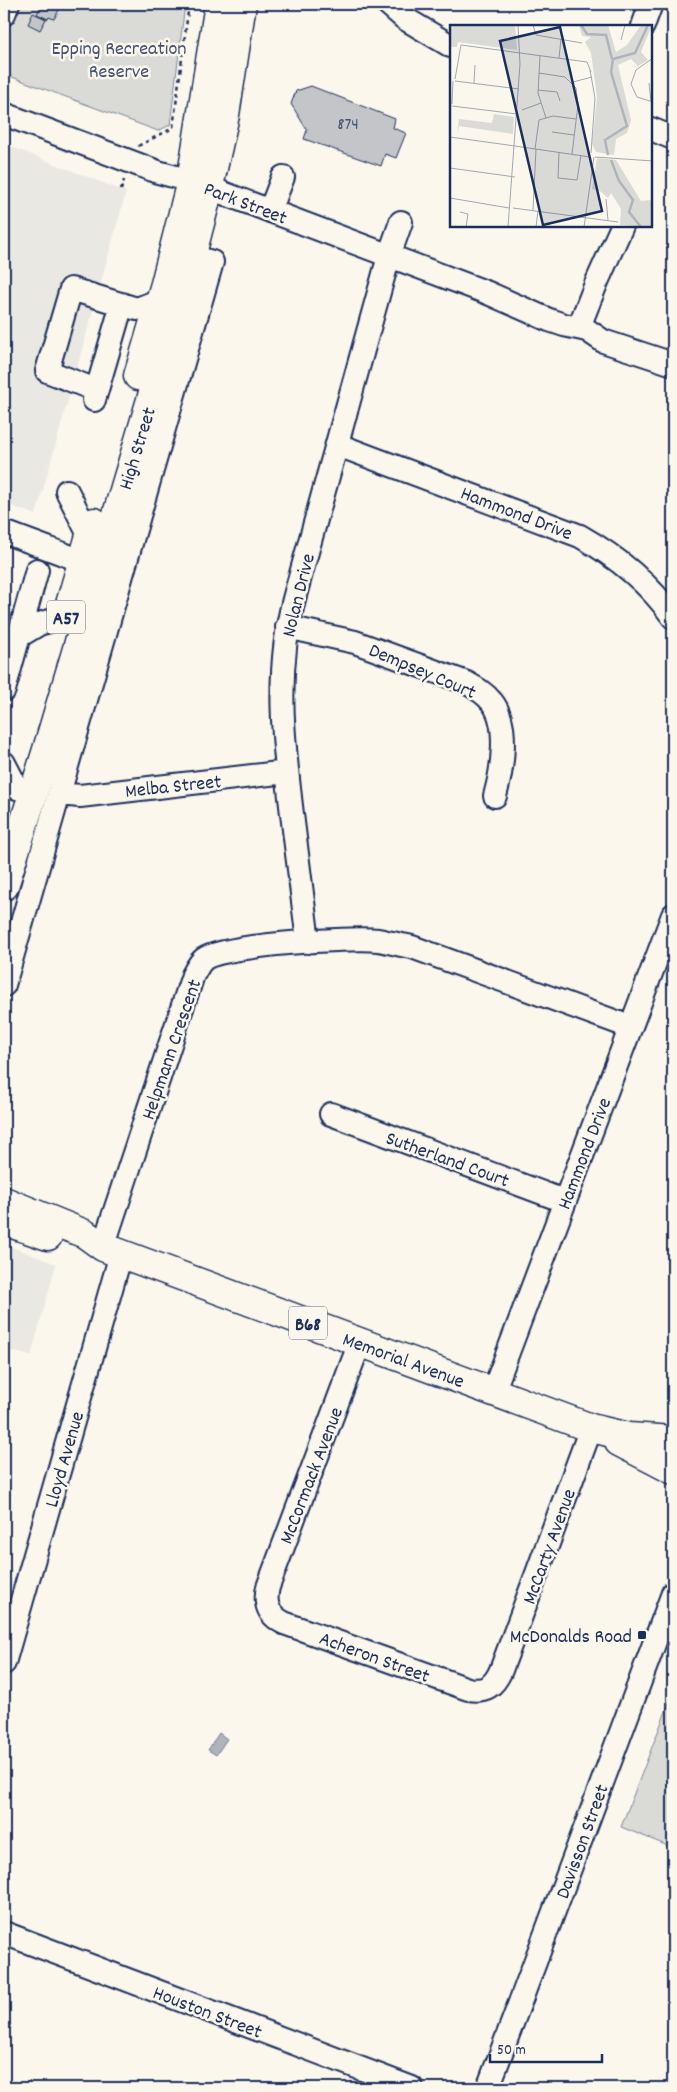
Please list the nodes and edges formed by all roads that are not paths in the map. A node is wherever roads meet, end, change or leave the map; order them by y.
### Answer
1 (8, 4) edge
2 (219, 4) edge
3 (242, 4) edge
4 (388, 4) edge
5 (651, 4) edge
6 (4, 14) edge
7 (643, 25) edge
8 (450, 45) edge
9 (4, 114) edge
10 (283, 177) dead end
11 (200, 185) junction
12 (270, 211) junction
13 (401, 222) dead end
14 (621, 228) edge
15 (192, 256) junction
16 (389, 256) junction
17 (160, 300) junction
18 (122, 304) junction
19 (585, 324) junction
20 (670, 363) edge
21 (338, 445) junction
22 (67, 490) dead end
23 (4, 532) edge
24 (86, 549) junction
25 (37, 570) dead end
26 (67, 616) junction
27 (673, 617) edge
28 (286, 627) junction
29 (19, 636) junction
30 (4, 690) edge
31 (4, 763) edge
32 (287, 772) junction
33 (17, 788) junction
34 (59, 794) junction
35 (495, 796) dead end
36 (4, 833) edge
37 (4, 886) edge
38 (26, 910) junction
39 (4, 914) edge
40 (673, 915) edge
41 (308, 942) junction
42 (4, 986) edge
43 (630, 1027) junction
44 (331, 1114) dead end
45 (4, 1201) edge
46 (564, 1202) junction
47 (4, 1221) edge
48 (112, 1251) junction
49 (360, 1342) junction
50 (493, 1392) junction
51 (592, 1428) junction
52 (673, 1440) edge
53 (673, 1470) edge
54 (673, 1593) edge
55 (268, 1609) joint
56 (4, 1663) edge
57 (488, 1688) joint
58 (4, 1933) edge
59 (412, 2088) edge
60 (488, 2088) edge

1 - 6 street
2 - 11 main road, High Street / A57
3 - 11 main road, High Street
4 - 8 street
5 - 7 street
9 - 11 street, Park Street
10 - 12 street
11 - 12 street, Park Street
11 - 15 main road, High Street
11 - 17 main road, High Street / A57
12 - 16 street, Park Street
13 - 16 street, Nolan Drive
14 - 19 street
15 - 34 street
15 - 37 main road, High Street
16 - 19 street, Park Street
16 - 21 street, Nolan Drive
17 - 18 street
17 - 24 main road, High Street / A57
18 - 18 street
19 - 20 street, Park Street
21 - 27 street, Hammond Drive
21 - 28 street, Nolan Drive
22 - 24 street
23 - 24 street
24 - 26 main road, High Street / A57
25 - 29 street
26 - 29 street
26 - 33 main road, High Street / A57
28 - 32 street, Nolan Drive
28 - 35 street, Dempsey Court
29 - 30 street
31 - 33 street
32 - 34 street, Melba Street
32 - 41 street, Nolan Drive
33 - 36 main road, High Street / A57
34 - 38 street
38 - 39 street
38 - 42 street
40 - 43 street, Hammond Drive
41 - 43 street, Helpmann Crescent
41 - 48 street, Helpmann Crescent
43 - 46 street, Hammond Drive
44 - 46 street, Sutherland Court
45 - 48 main road, Memorial Avenue / B68
46 - 50 street, Hammond Drive
47 - 48 main road, Memorial Avenue / B68
48 - 49 main road, Memorial Avenue / B68
48 - 56 street, Lloyd Avenue
49 - 50 main road, Memorial Avenue / B68
49 - 55 street, McCormack Avenue
50 - 51 main road, Memorial Avenue / B68
51 - 52 main road, Memorial Avenue / B68
51 - 53 main road, Memorial Avenue / B68
51 - 57 street, McCarty Avenue
54 - 60 street, Davisson Street
55 - 57 street, Acheron Street
58 - 59 street, Houston Street

